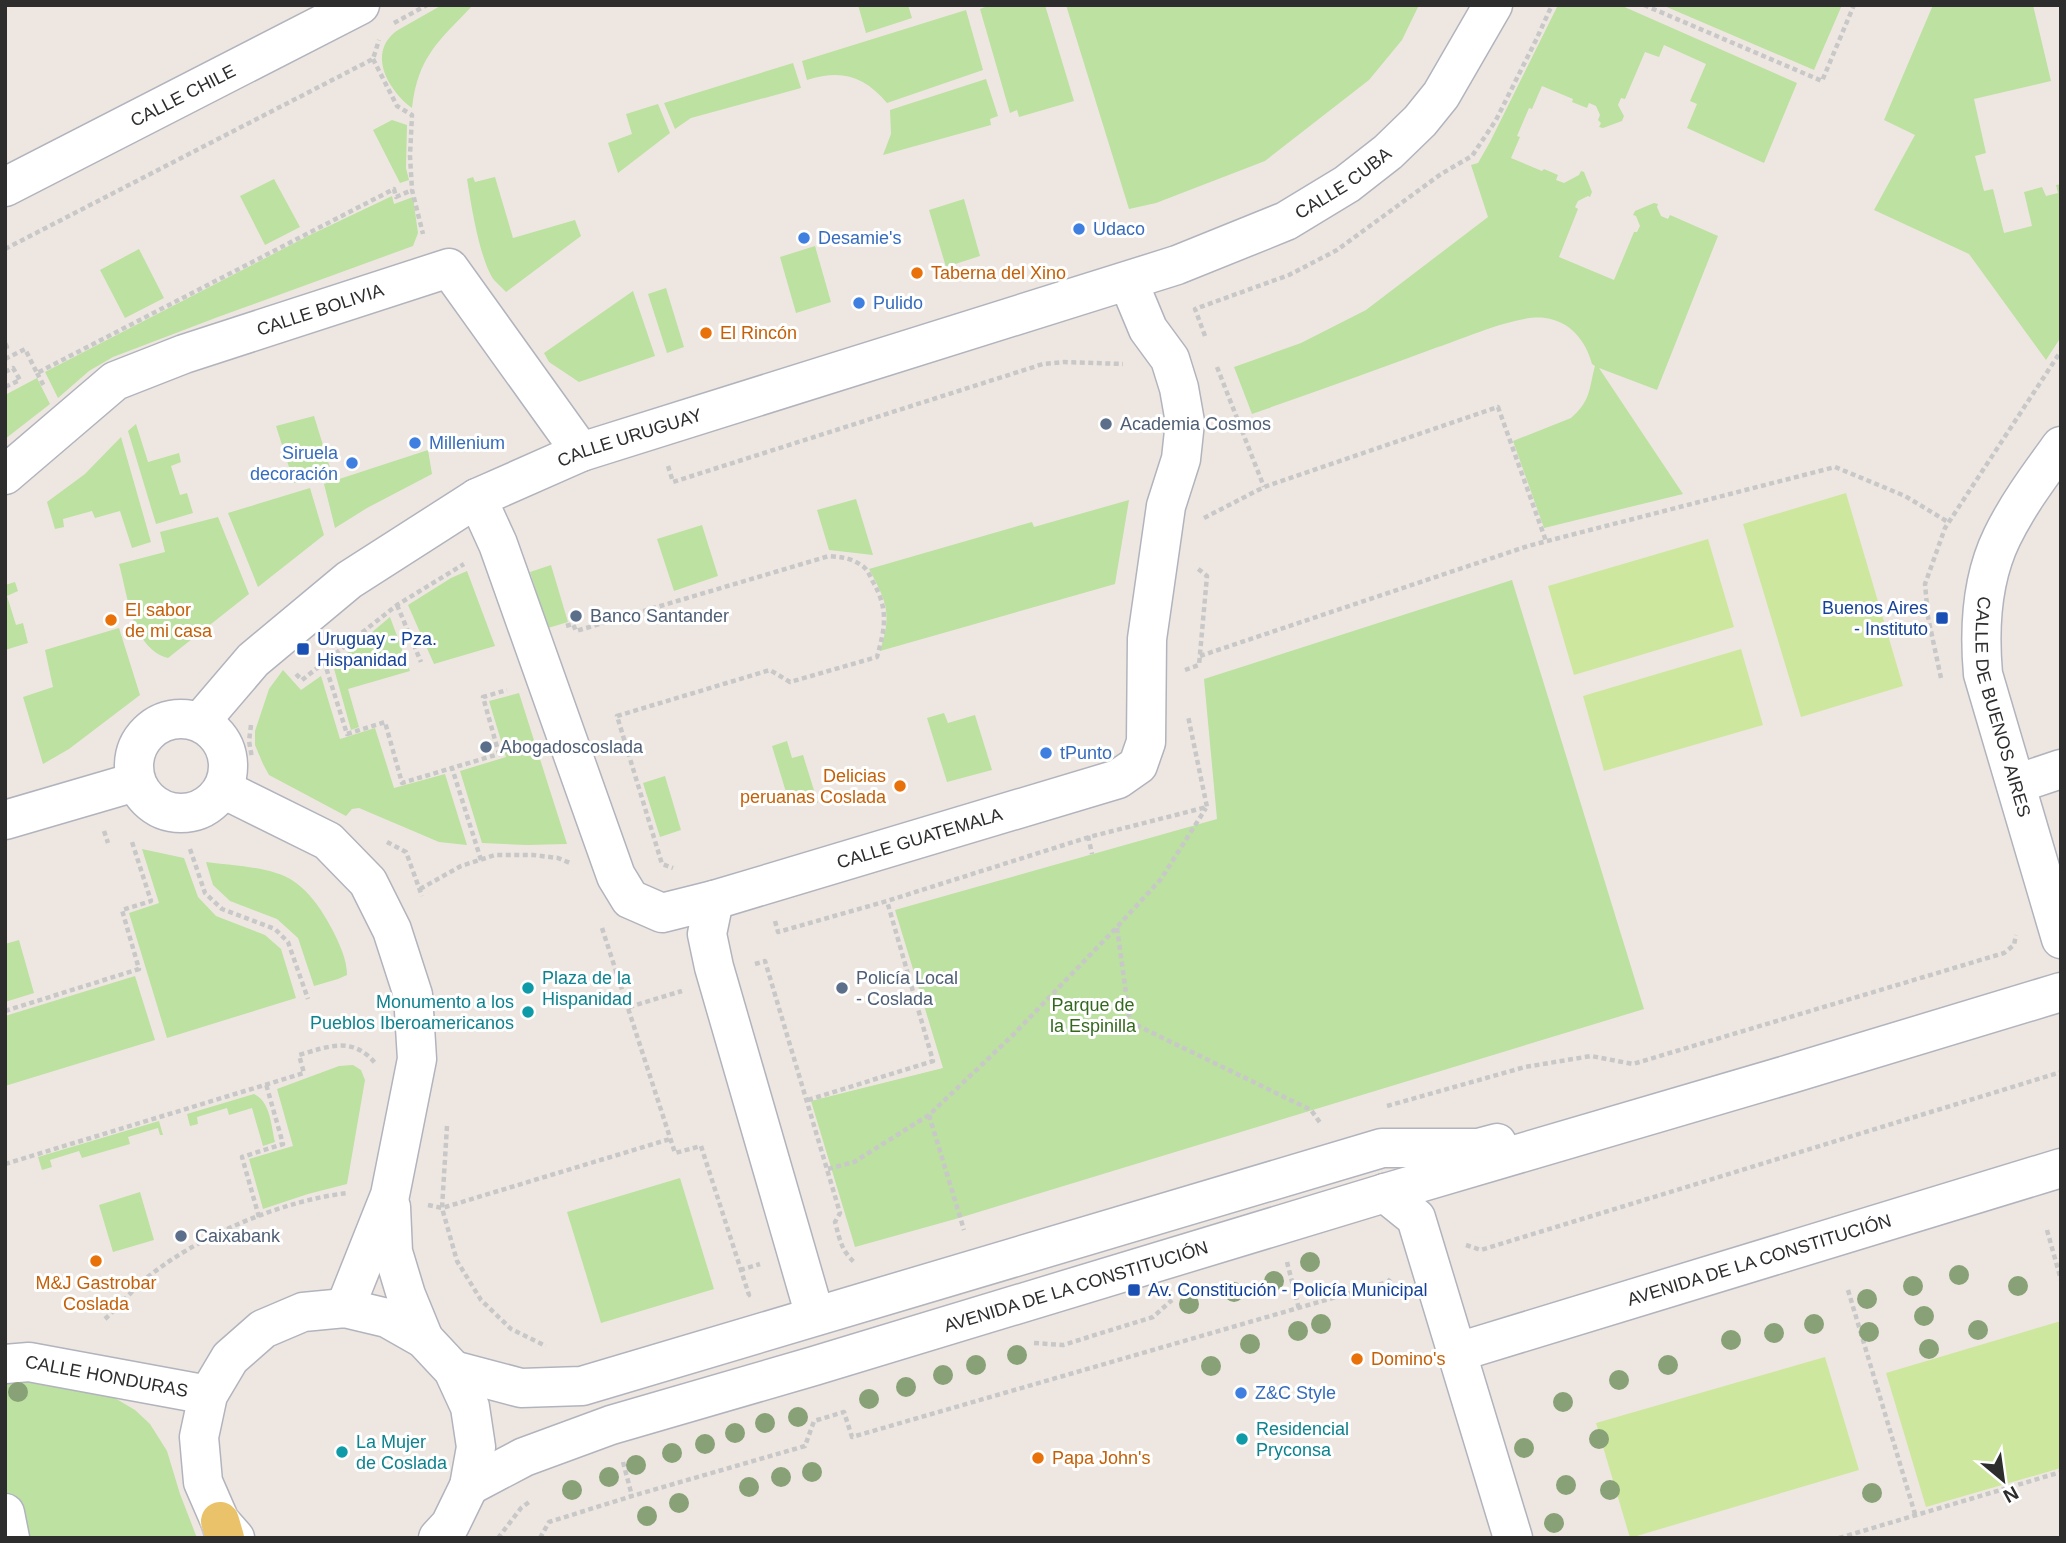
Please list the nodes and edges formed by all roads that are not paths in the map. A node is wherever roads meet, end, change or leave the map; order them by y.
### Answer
1 (1493, 5) edge
2 (378, 21) edge
3 (5, 187) edge
4 (1128, 281) junction
5 (2061, 446) edge
6 (581, 452) junction
7 (5, 475) edge
8 (477, 498) junction
9 (200, 722) junction
10 (2061, 769) edge
11 (135, 782) junction
12 (2017, 784) junction
13 (223, 789) junction
14 (5, 820) edge
15 (714, 900) junction
16 (2061, 939) edge
17 (2061, 992) edge
18 (1691, 1104) junction
19 (2061, 1168) edge
20 (1385, 1193) junction
21 (390, 1195) junction
22 (345, 1308) junction
23 (816, 1316) junction
24 (424, 1339) junction
25 (1458, 1352) junction
26 (5, 1364) edge
27 (453, 1370) junction
28 (208, 1395) junction
29 (469, 1486) junction
30 (5, 1513) edge
31 (227, 1532) edge
32 (10, 1538) edge
33 (438, 1538) edge
34 (1513, 1538) edge

1 - 4 street, CALLE CUBA
2 - 3 street, CALLE CHILE
4 - 6 street, CALLE URUGUAY
4 - 15 street, CALLE GUATEMALA
5 - 12 street, CALLE DE BUENOS AIRES
6 - 7 street, CALLE BOLIVIA
6 - 8 street, CALLE URUGUAY
8 - 9 street, CALLE URUGUAY
8 - 15 street, CALLE GUATEMALA
9 - 11 street
9 - 13 street
10 - 12 street
11 - 13 street
11 - 14 street
12 - 16 street, CALLE DE BUENOS AIRES
13 - 21 street
15 - 23 street
17 - 18 street, AVENIDA DE LA CONSTITUCIÓN
18 - 20 street, AVENIDA DE LA CONSTITUCIÓN
18 - 23 street, AVENIDA DE LA CONSTITUCIÓN
19 - 25 street, AVENIDA DE LA CONSTITUCIÓN
20 - 25 street
20 - 29 street, AVENIDA DE LA CONSTITUCIÓN
21 - 22 street
21 - 24 street
22 - 24 street
22 - 28 street
23 - 27 street, AVENIDA DE LA CONSTITUCIÓN
24 - 27 street
25 - 34 street
26 - 28 street, CALLE HONDURAS
27 - 29 street
28 - 31 street
29 - 33 street
30 - 32 street

